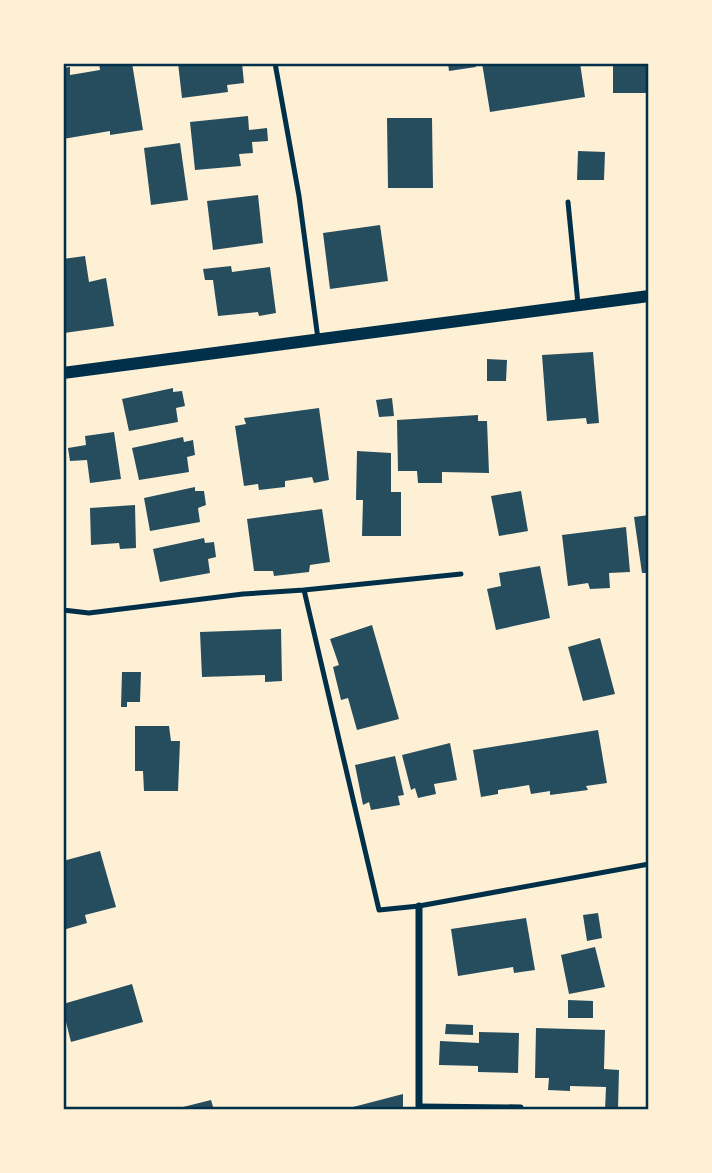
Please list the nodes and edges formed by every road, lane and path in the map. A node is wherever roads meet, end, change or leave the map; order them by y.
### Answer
1 (275, 63) edge
2 (568, 202) dead end
3 (649, 296) edge
4 (578, 304) junction
5 (318, 339) junction
6 (63, 373) edge
7 (461, 573) dead end
8 (304, 590) junction
9 (63, 610) edge
10 (649, 864) edge
11 (419, 906) junction
12 (522, 1107) dead end
13 (419, 1108) edge

1 - 5 lane
2 - 4 lane
3 - 4 street
4 - 5 street
5 - 6 street
7 - 8 lane
8 - 9 lane
8 - 11 lane
10 - 11 lane
11 - 13 street
12 - 13 lane

